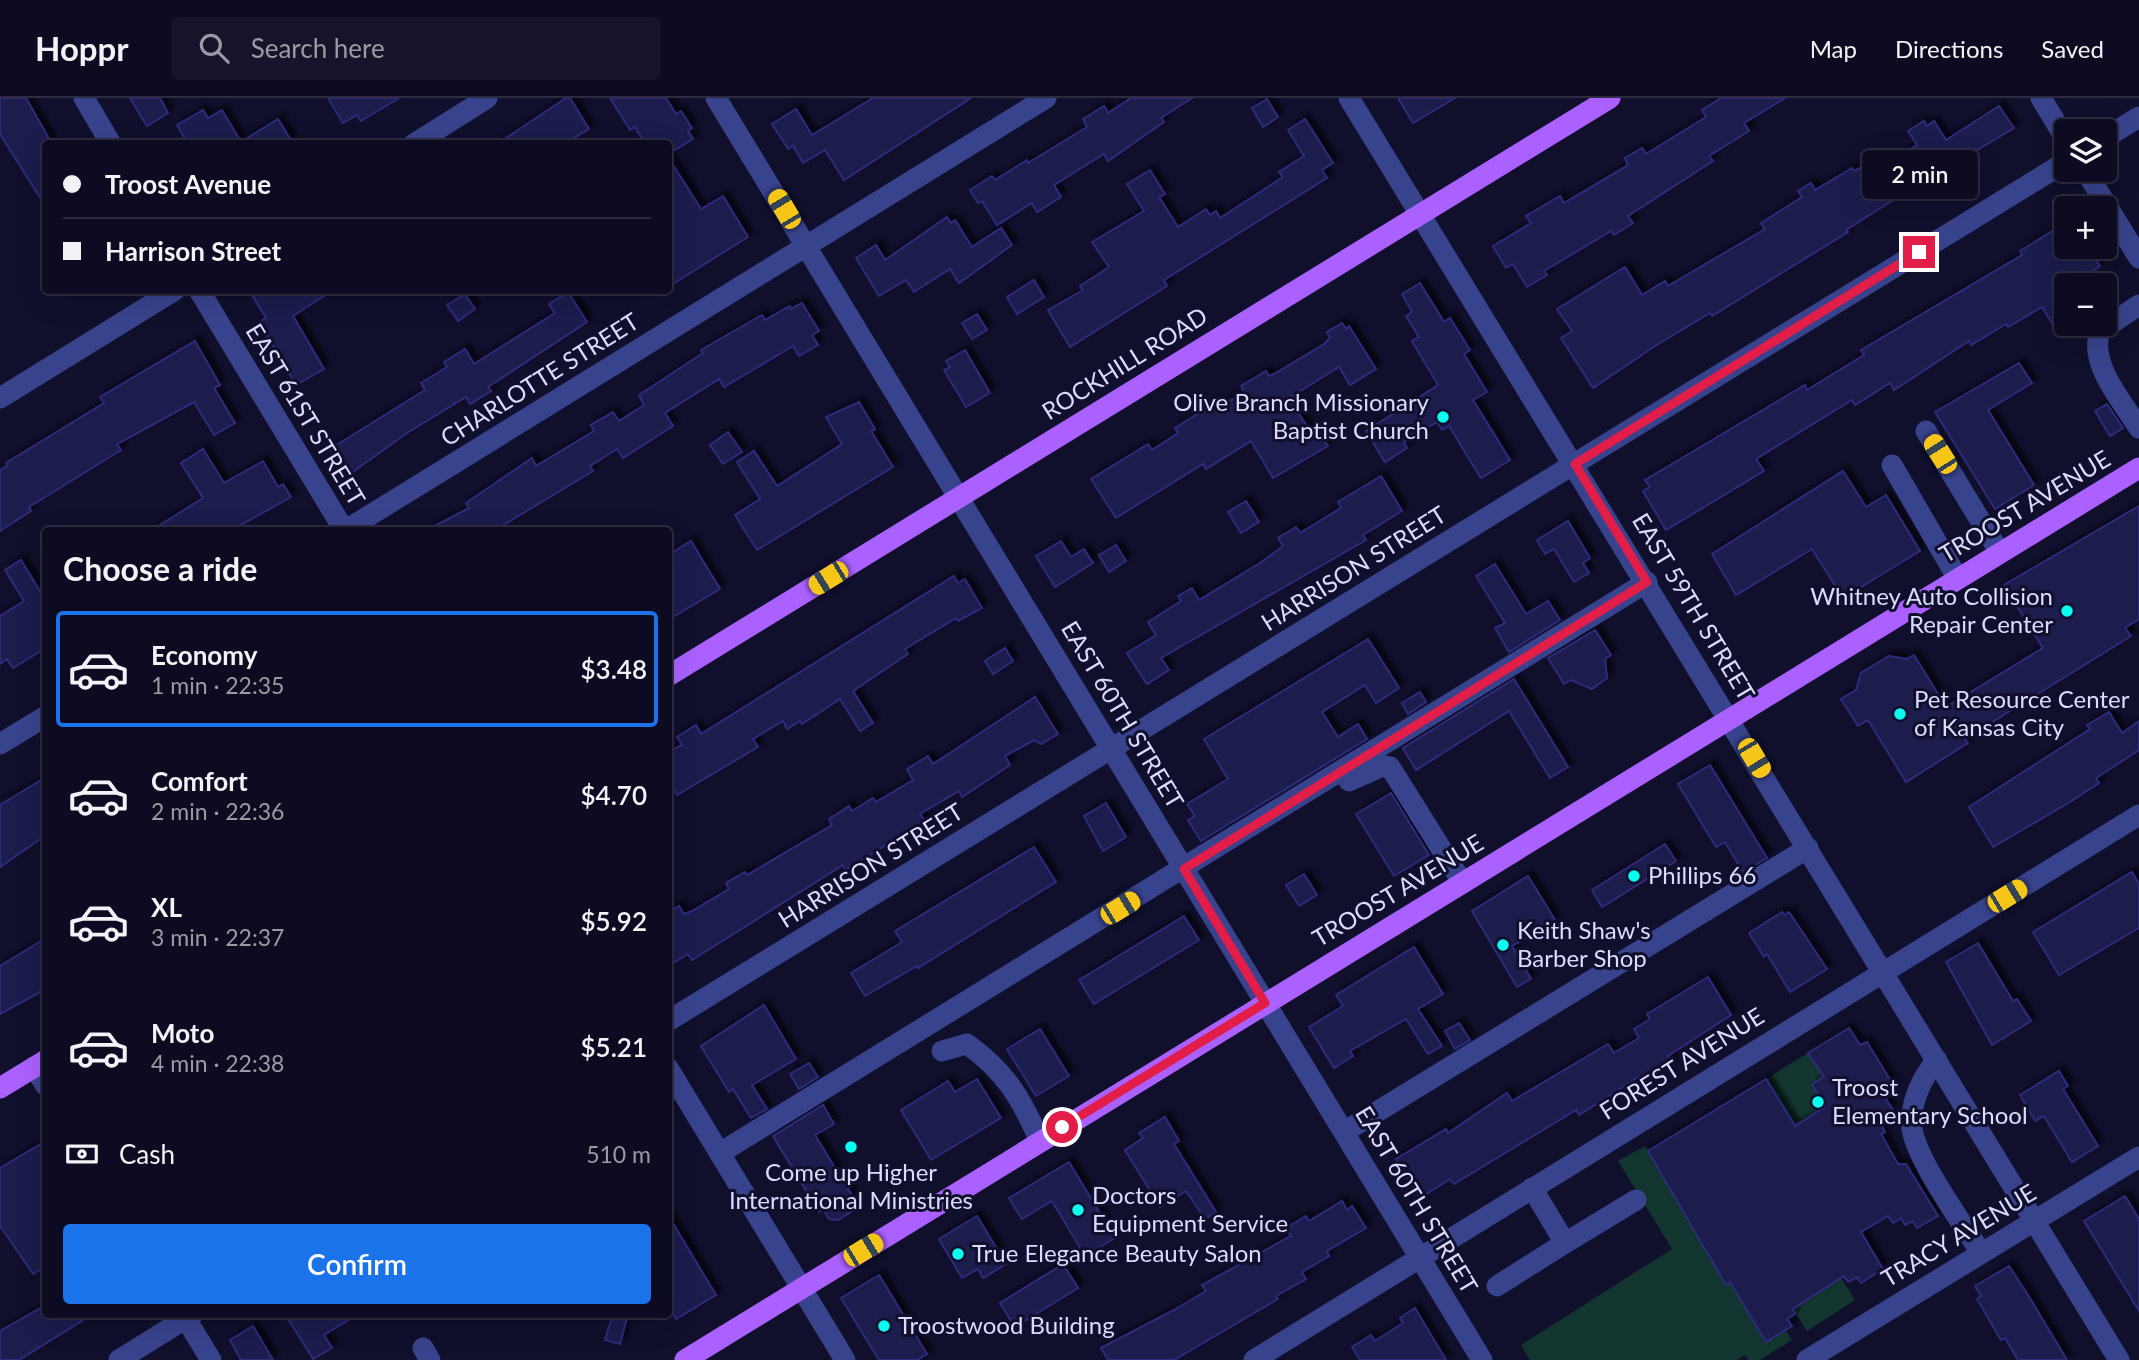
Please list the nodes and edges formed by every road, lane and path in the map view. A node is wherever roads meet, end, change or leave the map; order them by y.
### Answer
1 (83, 98) edge
2 (487, 98) edge
3 (716, 98) edge
4 (1046, 98) edge
5 (1349, 98) edge
6 (1610, 98) edge
7 (2040, 98) edge
8 (2139, 117) edge
9 (2054, 120) edge
10 (2117, 131) edge
11 (109, 140) edge
12 (420, 140) edge
13 (2054, 170) edge
14 (2092, 182) edge
15 (1421, 214) junction
16 (807, 246) junction
17 (2139, 258) edge
18 (169, 294) edge
19 (202, 294) edge
20 (2139, 305) edge
21 (0, 398) edge
22 (2139, 428) edge
23 (1926, 431) dead end
24 (1575, 464) junction
25 (1892, 465) dead end
26 (2139, 468) edge
27 (959, 497) junction
28 (343, 527) edge
29 (350, 527) edge
30 (2000, 553) junction
31 (1958, 579) junction
32 (1647, 582) junction
33 (672, 674) edge
34 (42, 718) edge
35 (1730, 718) junction
36 (0, 744) edge
37 (1111, 749) junction
38 (1342, 771) junction
39 (2139, 815) edge
40 (1808, 848) junction
41 (1184, 869) junction
42 (1462, 882) junction
43 (1883, 971) junction
44 (1265, 1003) junction
45 (672, 1019) edge
46 (942, 1051) dead end
47 (1937, 1060) junction
48 (40, 1063) edge
49 (672, 1075) edge
50 (0, 1088) edge
51 (1343, 1132) junction
52 (1040, 1141) junction
53 (720, 1153) junction
54 (2139, 1157) edge
55 (1532, 1188) junction
56 (1636, 1199) dead end
57 (2035, 1220) junction
58 (1565, 1243) junction
59 (1981, 1253) junction
60 (1419, 1257) junction
61 (1497, 1286) dead end
62 (801, 1288) junction
63 (184, 1318) edge
64 (188, 1318) edge
65 (119, 1360) edge
66 (211, 1360) edge
67 (685, 1360) edge
68 (845, 1360) edge
69 (1254, 1360) edge
70 (1482, 1360) edge
71 (1807, 1360) edge
72 (2119, 1360) edge

1 - 11 street
2 - 12 street
3 - 16 street, EAST 60TH STREET
4 - 16 street, CHARLOTTE STREET
5 - 15 street, EAST 59TH STREET
6 - 15 main road, ROCKHILL ROAD
7 - 9 street
8 - 10 street
13 - 24 street, HARRISON STREET
14 - 17 street
15 - 24 street, EAST 59TH STREET
15 - 27 main road, ROCKHILL ROAD
16 - 27 street, EAST 60TH STREET
16 - 29 street, CHARLOTTE STREET
18 - 21 street
19 - 28 street, EAST 61ST STREET
20 - 22 street
23 - 30 street
24 - 32 street, EAST 59TH STREET
24 - 37 street, HARRISON STREET
25 - 31 street
26 - 30 main road, TROOST AVENUE
27 - 33 main road, ROCKHILL ROAD
27 - 37 street, EAST 60TH STREET
30 - 31 main road, TROOST AVENUE
31 - 35 main road, TROOST AVENUE
32 - 35 street, EAST 59TH STREET
32 - 38 street
34 - 36 street
35 - 40 street, EAST 59TH STREET
35 - 42 main road, TROOST AVENUE
37 - 41 street, EAST 60TH STREET
37 - 45 street, HARRISON STREET
38 - 41 street
38 - 42 street
39 - 43 street, FOREST AVENUE
40 - 43 street, EAST 59TH STREET
40 - 51 street
41 - 44 street, EAST 60TH STREET
41 - 53 street
42 - 44 main road, TROOST AVENUE
43 - 47 street, EAST 59TH STREET
43 - 55 street, FOREST AVENUE
44 - 51 street, EAST 60TH STREET
44 - 52 main road, TROOST AVENUE
46 - 52 street
47 - 57 street, EAST 59TH STREET
47 - 59 street
48 - 50 main road
49 - 53 street
51 - 60 street, EAST 60TH STREET
52 - 62 main road, TROOST AVENUE
53 - 62 street
54 - 57 street, TRACY AVENUE
55 - 58 street
55 - 60 street, FOREST AVENUE
56 - 58 street
57 - 59 street, TRACY AVENUE
57 - 72 street, EAST 59TH STREET
58 - 61 street
59 - 71 street, TRACY AVENUE
60 - 69 street, FOREST AVENUE
60 - 70 street, EAST 60TH STREET
62 - 67 main road, TROOST AVENUE
62 - 68 street
63 - 65 street
64 - 66 street

